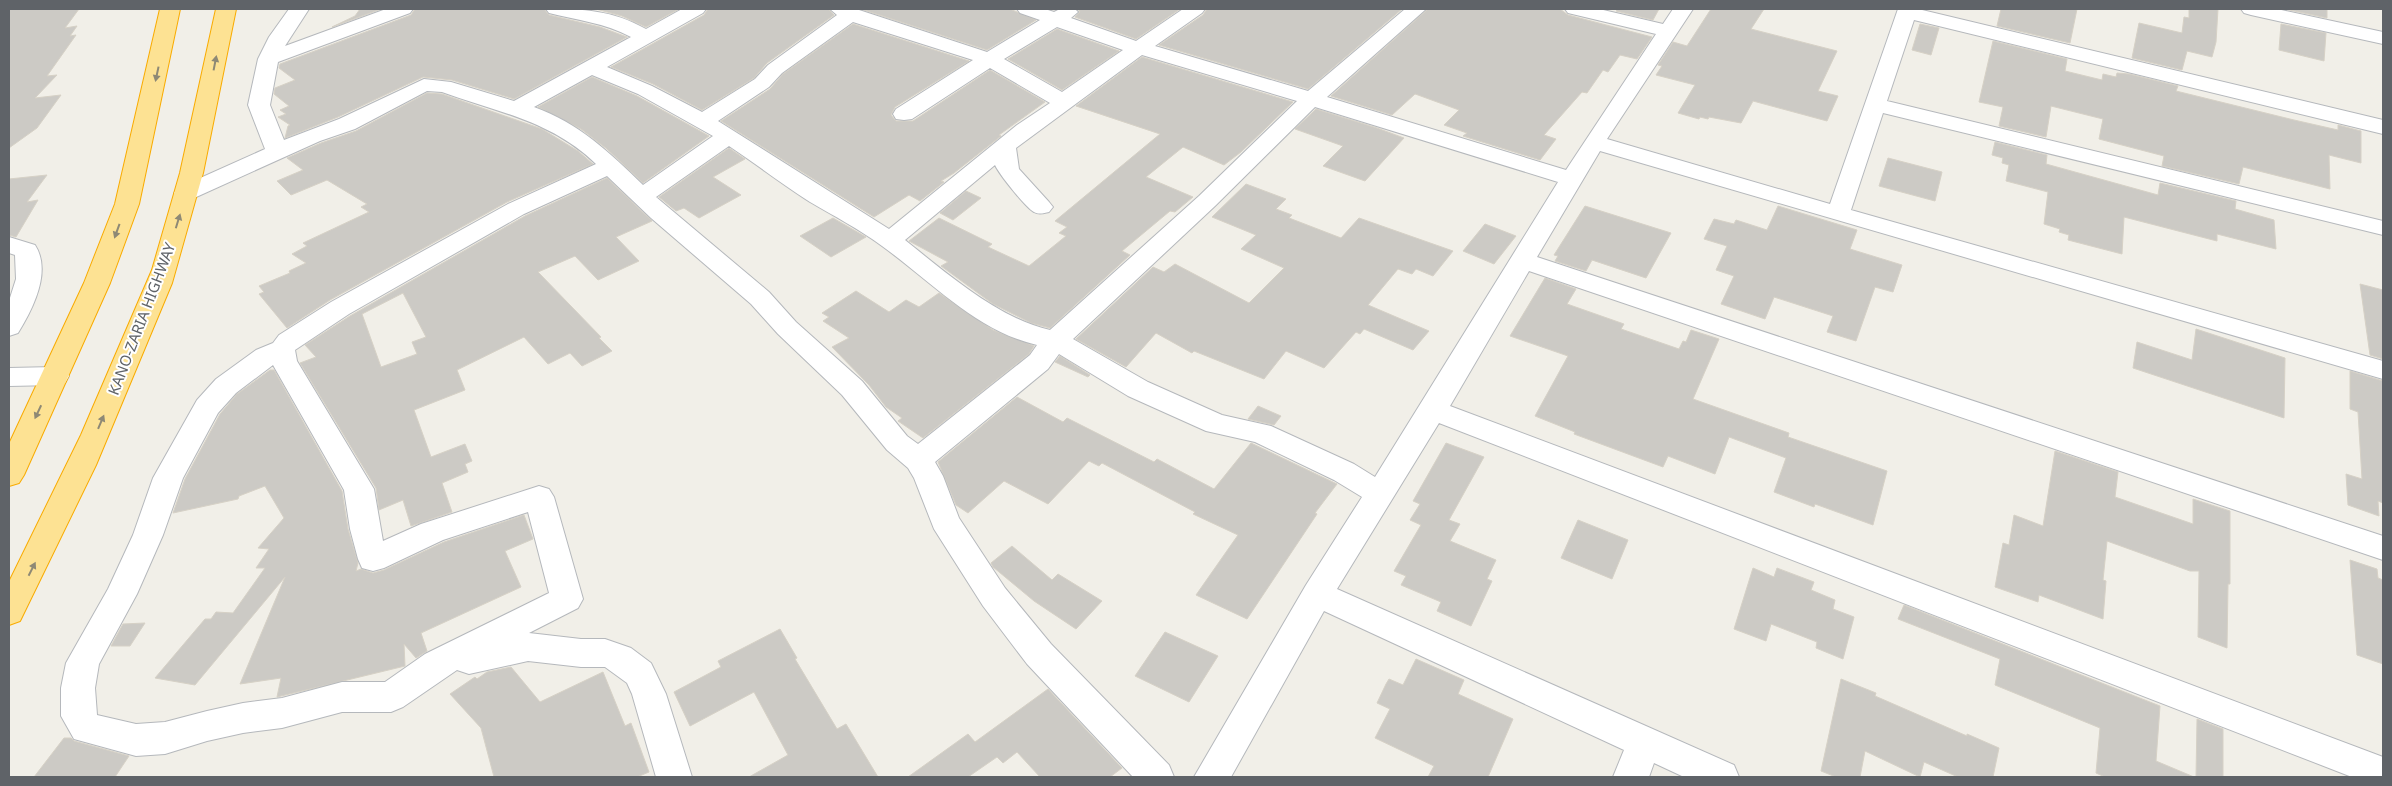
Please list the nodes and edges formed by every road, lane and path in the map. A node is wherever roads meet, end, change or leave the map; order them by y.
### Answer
1 (170, 9) edge
2 (226, 9) edge
3 (299, 9) edge
4 (403, 9) edge
5 (556, 9) edge
6 (696, 9) edge
7 (1027, 9) edge
8 (1195, 9) edge
9 (1416, 9) edge
10 (1575, 9) edge
11 (1684, 9) edge
12 (2251, 9) edge
13 (1907, 10) edge
14 (846, 12) edge
15 (1065, 14) edge
16 (1670, 31) junction
17 (646, 37) junction
18 (2383, 38) edge
19 (1140, 49) junction
20 (268, 59) junction
21 (988, 60) junction
22 (590, 67) junction
23 (1310, 100) junction
24 (1065, 103) junction
25 (1875, 104) junction
26 (517, 108) junction
27 (904, 114) dead end
28 (702, 122) junction
29 (2383, 127) edge
30 (729, 136) junction
31 (1594, 142) junction
32 (1005, 146) junction
33 (278, 152) junction
34 (610, 166) junction
35 (1571, 179) junction
36 (186, 194) junction
37 (642, 196) junction
38 (1041, 207) dead end
39 (1838, 214) junction
40 (2383, 228) edge
41 (890, 240) junction
42 (9, 245) edge
43 (1522, 260) junction
44 (9, 327) edge
45 (1055, 340) junction
46 (282, 349) junction
47 (2383, 370) edge
48 (55, 376) junction
49 (9, 377) edge
50 (1433, 410) junction
51 (918, 460) junction
52 (9, 475) edge
53 (1380, 494) junction
54 (2383, 548) edge
55 (1317, 594) junction
56 (9, 612) edge
57 (416, 678) junction
58 (1644, 743) junction
59 (2383, 773) edge
60 (674, 777) edge
61 (1156, 777) edge
62 (1212, 777) edge
63 (1631, 777) edge
64 (1720, 777) edge

1 -> 48 highway
36 -> 2 highway, KANO-ZARIA HIGHWAY
3 - 20 street
4 - 20 street
5 - 17 street
6 - 17 street
7 - 15 street
8 - 19 street
9 - 23 street
10 - 16 street
11 - 16 street
12 - 18 street
13 - 25 street
13 - 29 street
14 - 21 street
14 - 28 street
15 - 19 street
15 - 21 street
16 - 31 street
17 - 22 street
19 - 23 street
19 - 24 street
20 - 33 street
21 - 24 street
21 - 27 street
22 - 26 street
22 - 28 street
23 - 35 street
23 - 45 street
24 - 32 street
25 - 39 street
25 - 40 street
26 - 33 street
26 - 34 street
28 - 30 street
30 - 37 street
30 - 41 street
31 - 35 street
31 - 39 street
32 - 38 street
32 - 41 street
33 - 36 street
34 - 37 street
34 - 46 street
35 - 43 street
56 -> 36 highway, KANO-ZARIA HIGHWAY
37 - 51 street
39 - 47 street
41 - 45 street
42 - 44 street
43 - 50 street
43 - 54 street
45 - 51 street
45 - 53 street
46 - 57 street
46 - 57 street
48 - 49 street
48 -> 52 highway
50 - 53 street
50 - 59 street
51 - 61 street
53 - 55 street
55 - 58 street
55 - 62 street
57 - 60 street
58 - 63 street
58 - 64 street

